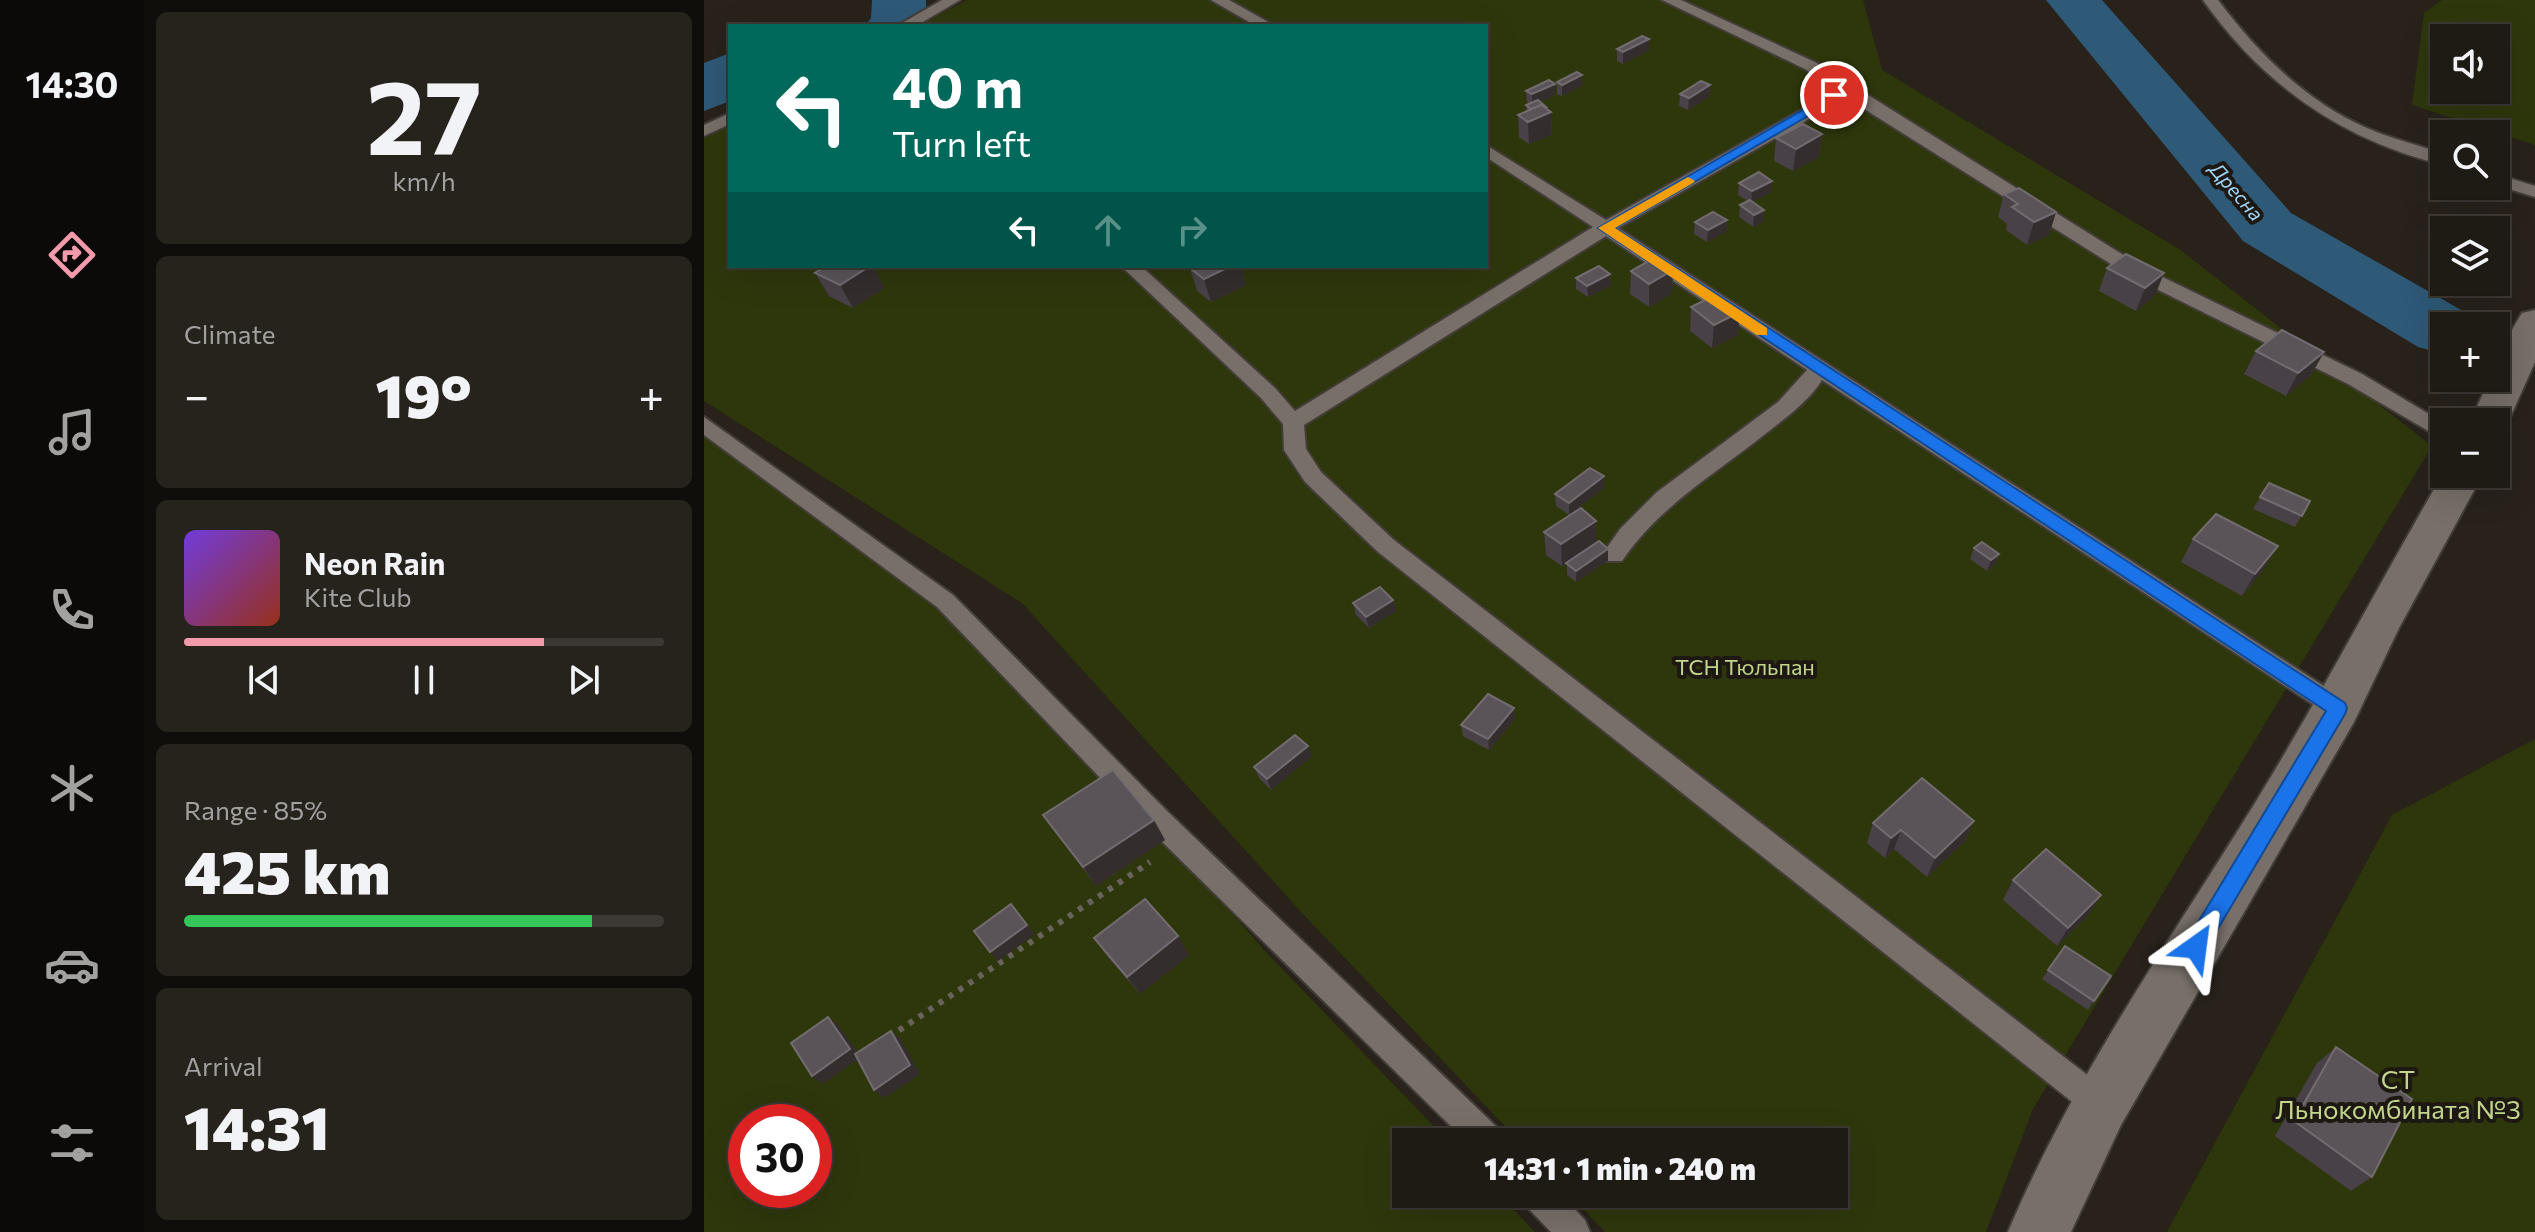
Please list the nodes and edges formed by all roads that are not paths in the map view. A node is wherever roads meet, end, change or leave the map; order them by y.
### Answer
1 (953, 0) edge
2 (1218, 0) edge
3 (1669, 0) edge
4 (2210, 0) edge
5 (909, 24) edge
6 (1263, 24) edge
7 (1838, 86) junction
8 (728, 119) edge
9 (704, 131) edge
10 (1488, 151) edge
11 (2430, 155) edge
12 (2510, 184) edge
13 (2535, 192) edge
14 (1605, 228) junction
15 (1132, 268) edge
16 (2535, 321) edge
17 (1818, 368) junction
18 (2495, 408) edge
19 (1293, 422) junction
20 (704, 424) edge
21 (2430, 425) edge
22 (2455, 488) edge
23 (1614, 555) dead end
24 (2338, 708) junction
25 (2101, 1105) junction
26 (1476, 1128) edge
27 (1551, 1208) edge
28 (1573, 1232) edge
29 (2039, 1232) edge

1 - 5 lane
2 - 6 lane
3 - 7 lane
4 - 11 lane
7 - 14 lane
7 - 21 lane
8 - 9 lane
10 - 14 lane
12 - 13 lane
14 - 17 lane
14 - 19 lane
15 - 19 lane
16 - 18 street
17 - 23 lane
17 - 24 lane
19 - 25 lane
20 - 26 lane
22 - 24 street
24 - 25 street
25 - 29 street
27 - 28 lane

